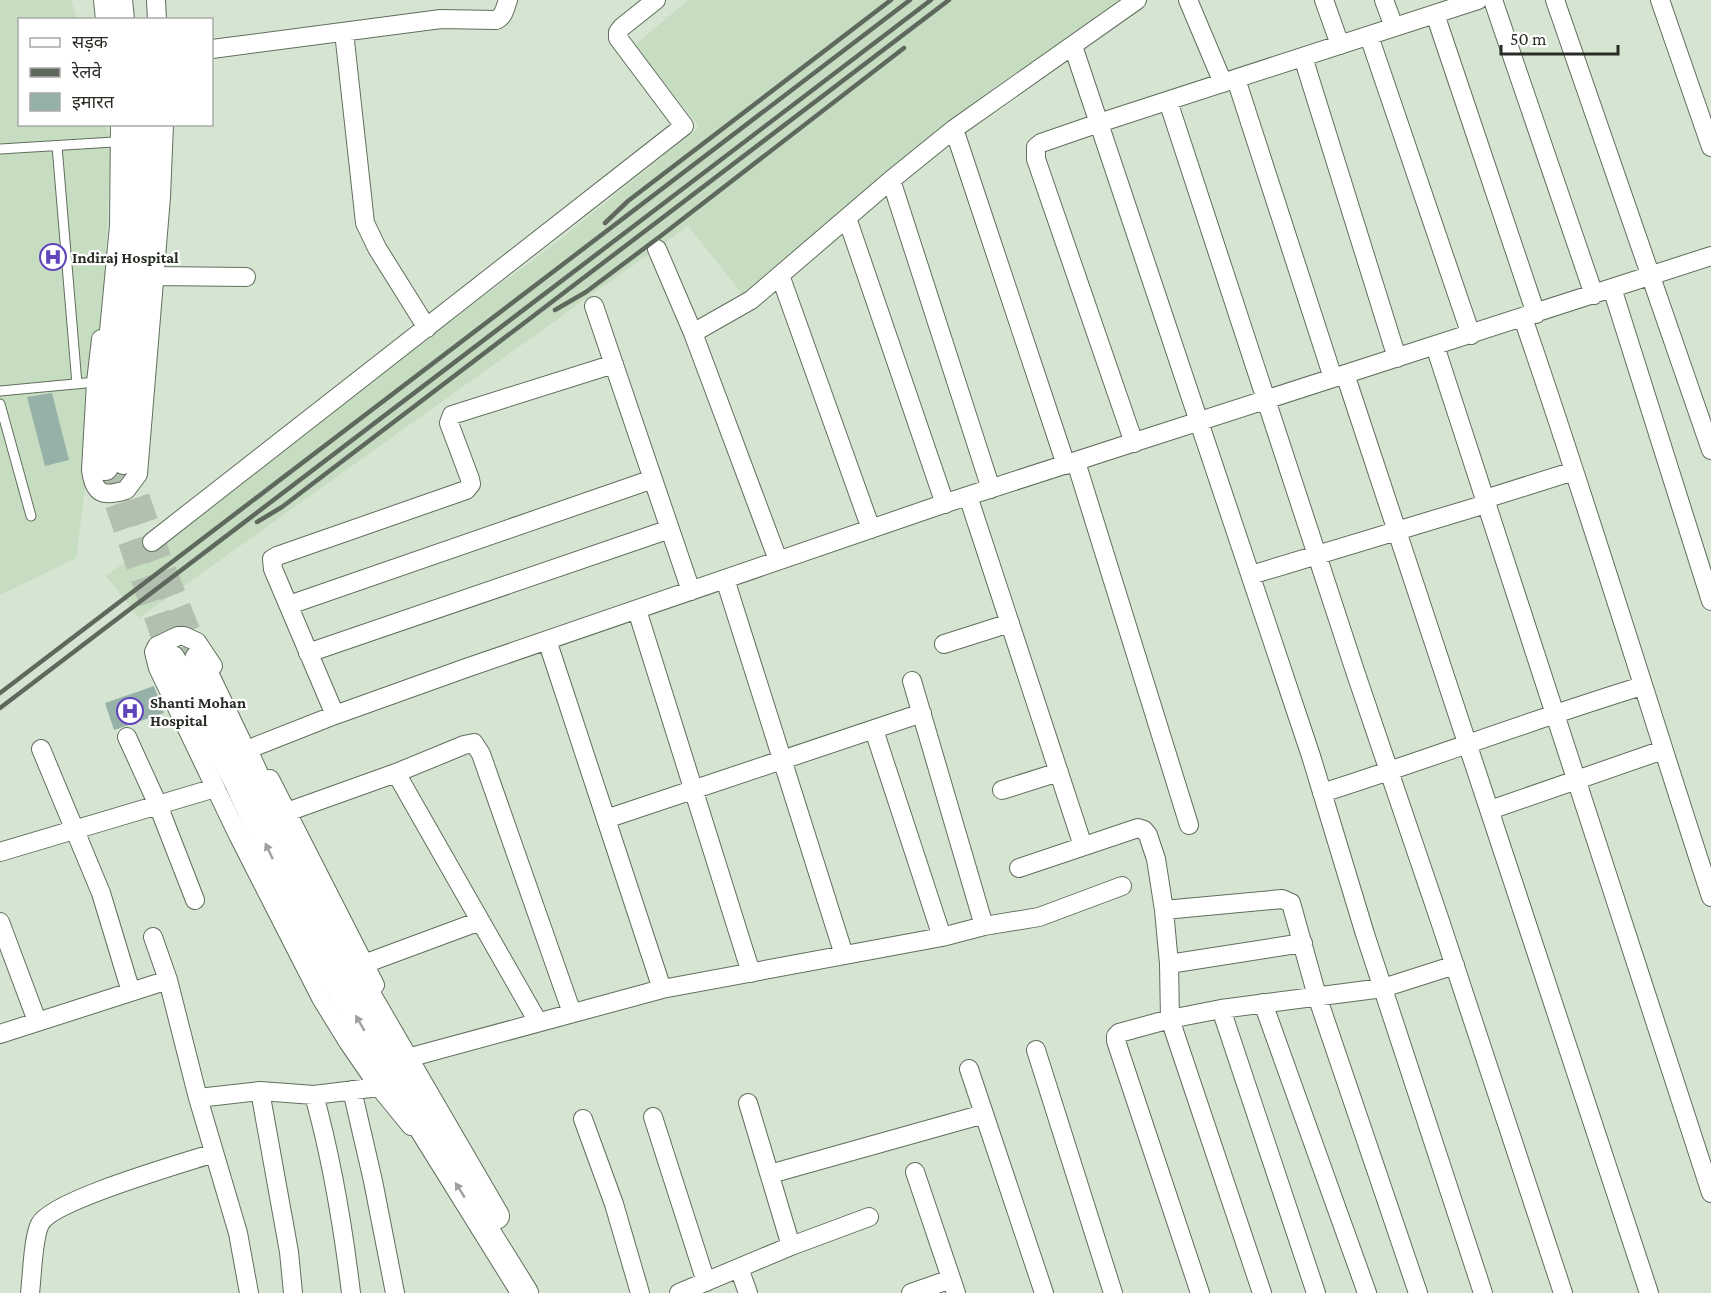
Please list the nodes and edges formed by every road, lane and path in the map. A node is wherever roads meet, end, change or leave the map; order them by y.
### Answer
1 (103, 0) edge
2 (119, 0) edge
3 (137, 0) edge
4 (156, 0) edge
5 (508, 0) edge
6 (656, 0) edge
7 (1137, 0) edge
8 (1188, 0) edge
9 (1324, 0) edge
10 (1384, 0) edge
11 (1478, 0) edge
12 (1493, 0) edge
13 (1554, 0) edge
14 (1660, 0) edge
15 (1441, 8) edge
16 (105, 18) edge
17 (121, 18) edge
18 (138, 18) edge
19 (157, 18) edge
20 (1394, 27) junction
21 (344, 32) junction
22 (1369, 36) junction
23 (1340, 45) junction
24 (1073, 46) junction
25 (213, 49) edge
26 (1303, 57) junction
27 (1229, 81) junction
28 (1168, 101) junction
29 (1099, 123) junction
30 (146, 126) edge
31 (164, 126) edge
32 (954, 129) junction
33 (117, 130) edge
34 (57, 146) junction
35 (1711, 147) edge
36 (0, 149) edge
37 (891, 180) junction
38 (847, 218) junction
39 (657, 249) dead end
40 (1711, 256) edge
41 (780, 275) junction
42 (1651, 275) junction
43 (155, 276) junction
44 (246, 277) dead end
45 (1612, 288) junction
46 (1594, 294) junction
47 (594, 306) dead end
48 (1529, 316) junction
49 (427, 328) junction
50 (693, 333) junction
51 (1471, 335) junction
52 (1435, 346) junction
53 (1397, 358) junction
54 (614, 364) junction
55 (1339, 376) junction
56 (96, 382) junction
57 (77, 384) junction
58 (0, 391) edge
59 (1267, 400) junction
60 (0, 404) edge
61 (1200, 422) junction
62 (1134, 443) junction
63 (1711, 450) edge
64 (1071, 463) junction
65 (1574, 471) junction
66 (653, 479) junction
67 (991, 489) junction
68 (968, 496) junction
69 (1485, 502) junction
70 (945, 504) junction
71 (31, 516) dead end
72 (670, 529) junction
73 (872, 529) junction
74 (1396, 530) junction
75 (152, 542) dead end
76 (1317, 554) junction
77 (778, 560) junction
78 (1251, 574) junction
79 (725, 579) junction
80 (691, 591) junction
81 (1711, 601) edge
82 (289, 605) junction
83 (637, 610) junction
84 (1010, 623) junction
85 (547, 640) junction
86 (944, 644) dead end
87 (308, 653) junction
88 (172, 659) tunnel mouth
89 (198, 659) tunnel mouth
90 (912, 681) dead end
91 (1642, 686) junction
92 (922, 713) junction
93 (1554, 713) junction
94 (335, 715) junction
95 (873, 730) junction
96 (127, 737) dead end
97 (1467, 743) junction
98 (254, 747) junction
99 (41, 749) dead end
100 (1663, 750) junction
101 (782, 761) junction
102 (1059, 772) junction
103 (1389, 772) junction
104 (396, 773) junction
105 (1576, 780) junction
106 (215, 788) junction
107 (1002, 790) dead end
108 (694, 791) junction
109 (1322, 793) junction
110 (158, 805) junction
111 (1490, 810) junction
112 (287, 812) junction
113 (606, 819) junction
114 (1189, 825) dead end
115 (74, 829) junction
116 (1083, 846) junction
117 (0, 852) edge
118 (1019, 868) dead end
119 (1122, 886) dead end
120 (1711, 897) edge
121 (195, 900) dead end
122 (1164, 910) junction
123 (480, 921) junction
124 (0, 922) edge
125 (984, 926) junction
126 (153, 937) dead end
127 (942, 937) junction
128 (1303, 943) junction
129 (844, 956) junction
130 (364, 964) junction
131 (1169, 964) junction
132 (1455, 965) junction
133 (751, 973) junction
134 (168, 980) junction
135 (1383, 988) junction
136 (662, 989) junction
137 (131, 992) junction
138 (1317, 996) junction
139 (1263, 1003) junction
140 (1221, 1009) junction
141 (572, 1013) junction
142 (1170, 1018) junction
143 (37, 1021) junction
144 (538, 1022) junction
145 (0, 1034) edge
146 (1036, 1050) dead end
147 (415, 1056) junction
148 (969, 1069) dead end
149 (379, 1087) junction
150 (352, 1090) junction
151 (260, 1091) junction
152 (314, 1095) junction
153 (198, 1098) junction
154 (748, 1103) dead end
155 (984, 1114) junction
156 (653, 1117) dead end
157 (583, 1119) dead end
158 (432, 1144) junction
159 (214, 1153) junction
160 (915, 1172) dead end
161 (770, 1174) junction
162 (474, 1176) junction
163 (1711, 1192) edge
164 (869, 1217) dead end
165 (792, 1246) junction
166 (739, 1268) junction
167 (706, 1282) junction
168 (953, 1286) edge
169 (30, 1293) edge
170 (249, 1293) edge
171 (293, 1293) edge
172 (351, 1293) edge
173 (395, 1293) edge
174 (525, 1293) edge
175 (541, 1293) edge
176 (640, 1293) edge
177 (679, 1293) edge
178 (748, 1293) edge
179 (911, 1293) edge
180 (1044, 1293) edge
181 (1113, 1293) edge
182 (1200, 1293) edge
183 (1262, 1293) edge
184 (1316, 1293) edge
185 (1366, 1293) edge
186 (1418, 1293) edge
187 (1483, 1293) edge
188 (1563, 1293) edge
189 (1649, 1293) edge

1 - 16 street
2 - 17 street
3 - 18 street
4 - 19 street
5 - 21 street
6 - 49 street
7 - 24 street
8 - 27 street
9 - 23 street
10 - 20 street
11 - 15 street
12 - 46 street
13 - 42 street
14 - 35 street
15 - 20 street
15 - 48 street
20 - 22 street
21 - 25 street
21 - 49 street
22 - 23 street
22 - 51 street
23 - 26 street
24 - 29 street
24 - 32 street
26 - 27 street
26 - 53 street
27 - 28 street
27 - 55 street
28 - 29 street
28 - 59 street
29 - 61 street
29 - 62 street
30 - 33 street
31 - 43 street
32 - 37 street
32 - 64 street
33 - 34 lane
33 - 56 street
34 - 36 lane
34 - 57 lane
37 - 38 street
37 - 67 street
38 - 41 street
38 - 70 street
39 - 50 street
40 - 42 street
41 - 50 street
41 - 73 street
42 - 45 street
42 - 63 street
43 - 44 street
43 - 56 street
45 - 46 street
45 - 81 street
46 - 48 street
47 - 54 street
48 - 51 street
48 - 65 street
49 - 75 street
50 - 77 street
51 - 52 street
52 - 53 street
52 - 69 street
53 - 55 street
54 - 66 street
54 - 82 street
55 - 59 street
55 - 74 street
56 - 57 lane
57 - 58 lane
59 - 61 street
59 - 76 street
60 - 71 lane
61 - 62 street
61 - 78 street
62 - 64 street
64 - 67 street
64 - 114 street
65 - 69 street
65 - 91 street
66 - 72 street
66 - 82 street
67 - 68 street
68 - 70 street
68 - 84 street
69 - 74 street
69 - 93 street
70 - 73 street
72 - 80 street
72 - 87 street
73 - 77 street
74 - 76 street
74 - 97 street
76 - 78 street
76 - 103 street
77 - 79 street
78 - 109 street
79 - 80 street
79 - 101 street
80 - 83 street
82 - 87 street
83 - 85 street
83 - 108 street
84 - 86 street
84 - 102 street
85 - 94 street
85 - 113 street
87 - 94 street
158 -> 88 street
89 - 162 street
90 - 92 street
91 - 93 street
91 - 100 street
92 - 95 street
92 - 125 street
93 - 97 street
93 - 105 street
94 - 98 street
95 - 101 street
95 - 127 street
96 - 110 street
97 - 103 street
97 - 111 street
98 - 106 street
98 - 112 street
99 - 115 street
100 - 105 street
100 - 120 street
101 - 108 street
101 - 129 street
102 - 107 street
102 - 116 street
103 - 109 street
103 - 132 street
104 - 112 street
104 - 123 street
104 - 141 street
105 - 111 street
105 - 163 street
106 - 110 street
106 - 149 street
108 - 113 street
108 - 133 street
109 - 135 street
110 - 115 street
110 - 121 street
111 - 189 street
112 - 130 street
113 - 136 street
115 - 117 street
115 - 137 street
116 - 118 street
116 - 122 street
119 - 125 street
122 - 128 street
122 - 131 street
123 - 130 street
123 - 144 street
124 - 143 street
125 - 127 street
126 - 134 street
127 - 129 street
128 - 131 street
128 - 138 street
129 - 133 street
130 - 147 street
131 - 142 street
132 - 135 street
132 - 188 street
133 - 136 street
134 - 137 street
134 - 153 street
135 - 138 street
135 - 187 street
136 - 141 street
137 - 143 street
138 - 139 street
138 - 186 street
139 - 140 street
139 - 185 street
140 - 142 street
140 - 184 street
141 - 144 street
142 - 182 street
142 - 183 street
143 - 145 street
144 - 147 street
146 - 181 street
147 - 162 street
148 - 155 street
149 - 150 street
149 - 158 street
150 - 152 street
150 - 173 street
151 - 152 street
151 - 153 street
151 - 171 street
152 - 172 street
153 - 159 street
154 - 161 street
155 - 161 street
155 - 180 street
156 - 167 street
157 - 176 street
174 -> 158 street
159 - 169 street
159 - 170 street
160 - 168 street
161 - 165 street
162 - 175 street
164 - 165 street
165 - 166 street
166 - 167 street
166 - 178 street
167 - 177 street
168 - 179 street

